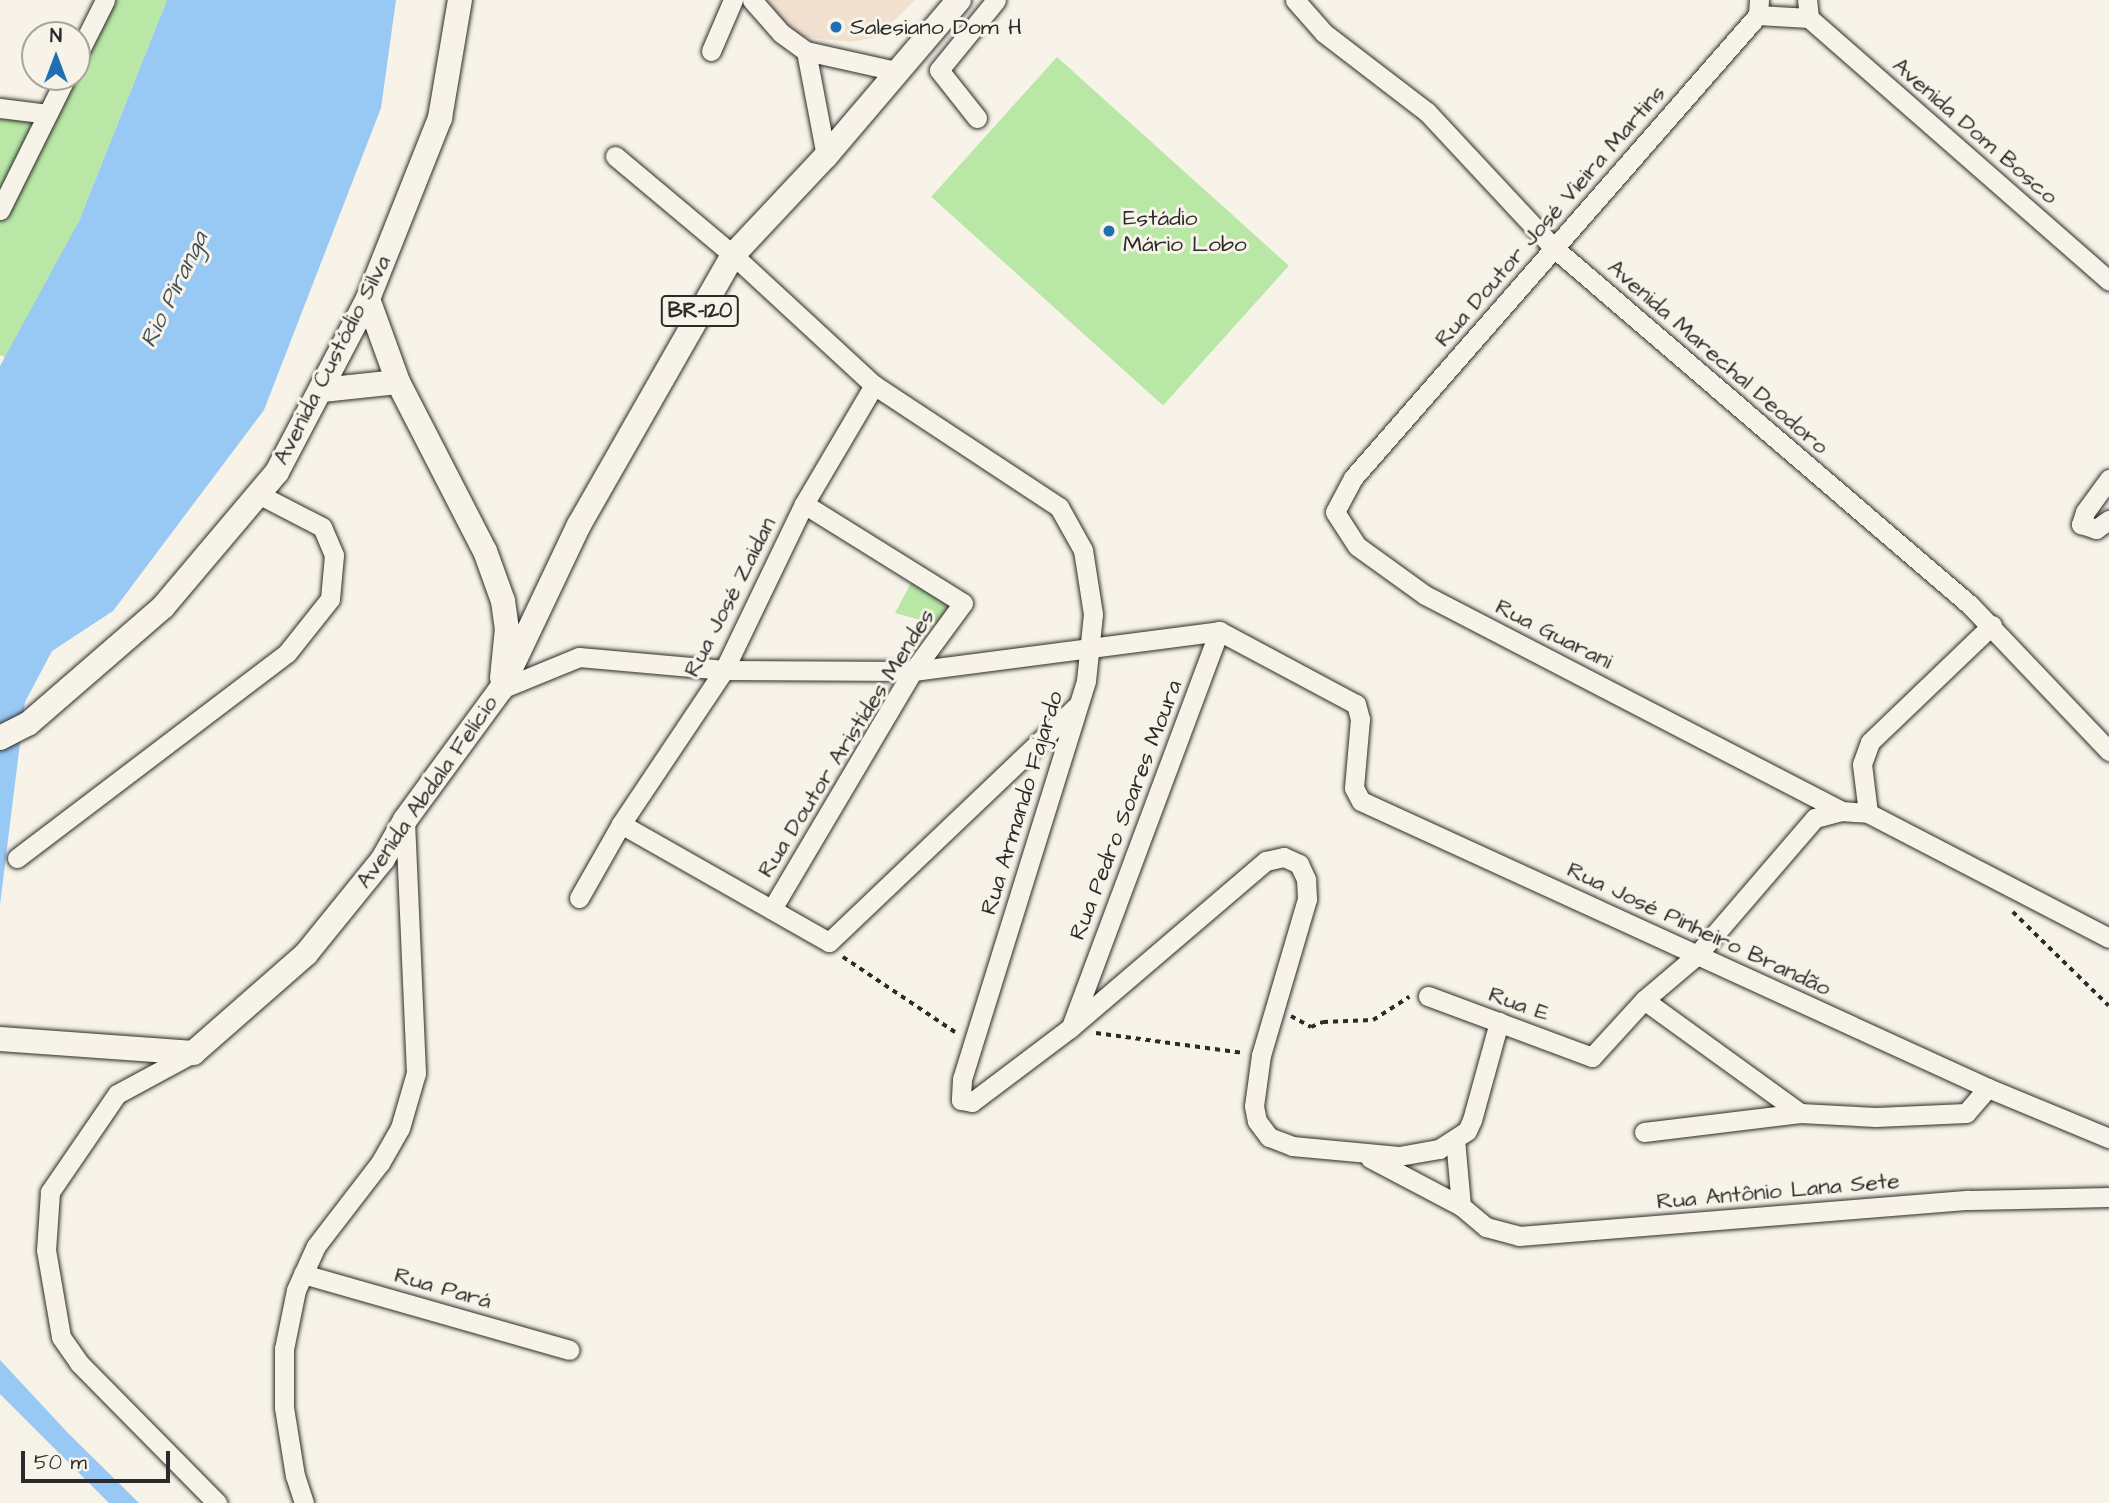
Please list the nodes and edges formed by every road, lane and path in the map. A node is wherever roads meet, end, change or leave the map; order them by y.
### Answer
1 (105, 0) edge
2 (460, 0) edge
3 (733, 0) edge
4 (752, 0) edge
5 (765, 0) edge
6 (959, 0) edge
7 (996, 0) edge
8 (1295, 0) edge
9 (1758, 8) edge
10 (1808, 9) edge
11 (768, 20) junction
12 (91, 28) edge
13 (711, 51) dead end
14 (806, 51) junction
15 (896, 71) junction
16 (59, 91) edge
17 (0, 108) edge
18 (48, 114) junction
19 (977, 118) dead end
20 (615, 156) dead end
21 (826, 156) junction
22 (0, 210) edge
23 (1554, 248) junction
24 (733, 255) junction
25 (2109, 281) edge
26 (368, 299) junction
27 (398, 382) junction
28 (874, 385) junction
29 (319, 396) junction
30 (1381, 450) joint
31 (2109, 480) edge
32 (260, 495) junction
33 (804, 504) junction
34 (2109, 520) edge
35 (1992, 625) junction
36 (1219, 631) junction
37 (1092, 650) junction
38 (724, 670) junction
39 (913, 671) junction
40 (501, 689) junction
41 (1079, 705) junction
42 (0, 738) edge
43 (2109, 751) edge
44 (1842, 811) junction
45 (1868, 813) junction
46 (405, 820) junction
47 (621, 824) junction
48 (17, 859) dead end
49 (579, 898) dead end
50 (2007, 905) dead end
51 (772, 909) junction
52 (2109, 938) edge
53 (830, 942) junction
54 (1698, 955) junction
55 (1428, 996) joint
56 (1644, 1000) junction
57 (2109, 1006) edge
58 (1275, 1007) junction
59 (1499, 1023) junction
60 (1069, 1029) junction
61 (0, 1040) edge
62 (972, 1044) junction
63 (193, 1053) junction
64 (1261, 1055) junction
65 (1988, 1088) junction
66 (1800, 1113) junction
67 (1644, 1132) dead end
68 (1455, 1139) junction
69 (2109, 1139) edge
70 (1360, 1153) junction
71 (2109, 1197) edge
72 (1461, 1206) junction
73 (303, 1274) junction
74 (569, 1350) dead end
75 (217, 1503) edge
76 (304, 1503) edge

1 - 12 street
2 - 26 main road, Avenida Custódio Silva
3 - 13 street
4 - 11 street
5 - 11 street
6 - 15 main road, BR-120
7 - 19 street
8 - 23 street, Avenida Marechal Deodoro
9 - 10 street
9 - 23 street, Rua Doutor José Vieira Martins
10 - 25 street, Avenida Dom Bosco
11 - 14 street
14 - 15 street
14 - 21 street
15 - 21 main road, BR-120
16 - 18 street
17 - 18 street
18 - 22 street
20 - 24 street, Rua Armando Fajardo
21 - 24 main road, BR-120
23 - 30 street, Rua Doutor José Vieira Martins
23 - 35 street, Avenida Marechal Deodoro
24 - 28 street, Rua Armando Fajardo
24 - 40 main road, BR-120
26 - 27 main road, Avenida Abdala Felício
26 - 29 main road, Avenida Custódio Silva
27 - 29 main road
27 - 40 main road, Avenida Abdala Felício
28 - 33 street, Rua José Zaidan
28 - 37 street, Rua Armando Fajardo
29 - 32 main road, Avenida Custódio Silva
30 - 44 street, Rua Guarani
31 - 34 street
32 - 42 main road, Avenida Custódio Silva
32 - 48 street
33 - 38 street, Rua José Zaidan
33 - 39 street, Rua Doutor Aristídes Mendes
35 - 43 street, Avenida Marechal Deodoro
35 - 45 street
36 - 37 street
36 - 54 street, Rua José Pinheiro Brandão
36 - 60 street, Rua Pedro Soares Moura
37 - 39 street
37 - 41 street, Rua Armando Fajardo
38 - 39 street
38 - 40 street
38 - 47 street, Rua José Zaidan
39 - 51 street, Rua Doutor Aristídes Mendes
40 - 46 main road, Avenida Abdala Felício
41 - 53 street
41 - 62 street, Rua Armando Fajardo
44 - 45 street
44 - 54 street
45 - 52 street
46 - 63 main road, Avenida Abdala Felício
46 - 73 street
47 - 49 street, Rua José Zaidan
47 - 51 street
50 - 57 path
51 - 53 street
53 - 62 path
54 - 56 street
54 - 65 street, Rua José Pinheiro Brandão
55 - 58 path
55 - 59 street, Rua E
56 - 59 street, Rua E
56 - 66 street
58 - 60 street, Rua Armando Fajardo
58 - 64 street
59 - 68 street
60 - 62 street, Rua Armando Fajardo
60 - 64 path
61 - 63 main road
63 - 75 street
64 - 70 street
65 - 66 street
65 - 69 street, Rua José Pinheiro Brandão
66 - 67 street
68 - 70 street
68 - 72 street
70 - 72 street, Rua Antônio Lana Sete
71 - 72 street, Rua Antônio Lana Sete
73 - 74 street, Rua Pará
73 - 76 street

